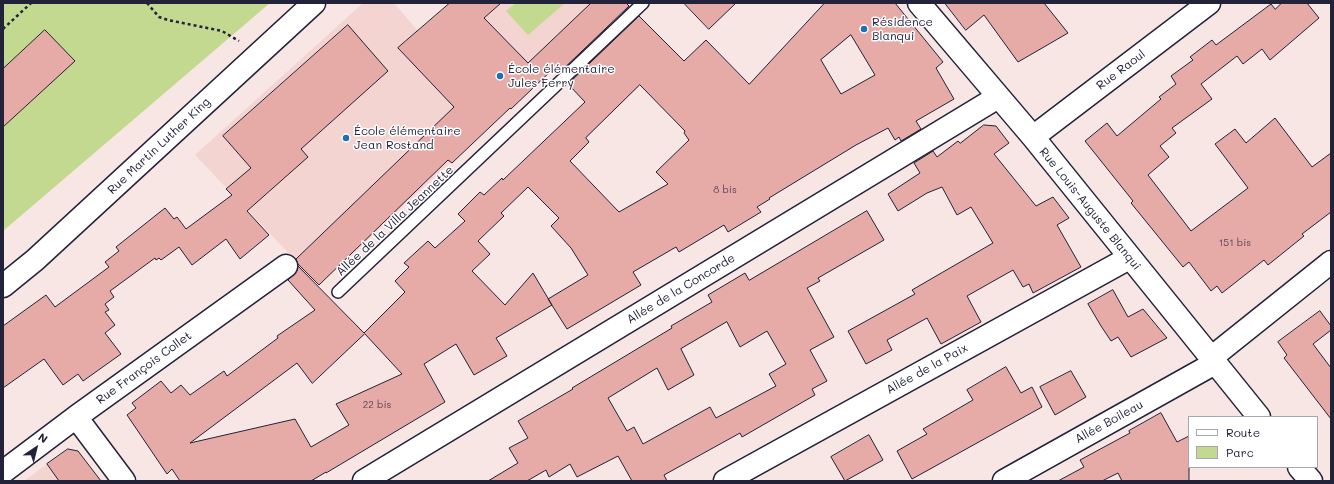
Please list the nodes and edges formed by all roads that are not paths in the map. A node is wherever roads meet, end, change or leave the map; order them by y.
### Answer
1 (314, 3) edge
2 (643, 3) edge
3 (919, 3) edge
4 (1209, 3) edge
5 (998, 97) junction
6 (1032, 137) junction
7 (1129, 258) junction
8 (1331, 262) edge
9 (286, 266) dead end
10 (3, 286) edge
11 (338, 292) dead end
12 (1213, 361) junction
13 (1258, 416) edge
14 (76, 417) junction
15 (1300, 468) edge
16 (3, 472) edge
17 (124, 481) edge
18 (364, 481) edge
19 (726, 481) edge
20 (1004, 481) edge
21 (1311, 481) edge

1 - 10 street, Rue Martin Luther King
2 - 11 lane, Allée de la Villa Jeannette
3 - 5 street, Rue Louis-Auguste Blanqui
4 - 6 street, Rue Raoul
5 - 6 street, Rue Louis-Auguste Blanqui
5 - 18 street, Allée de la Concorde
6 - 7 street, Rue Louis-Auguste Blanqui
7 - 12 street, Rue Louis-Auguste Blanqui
7 - 19 street, Allée de la Paix
8 - 12 street, Allée Boileau
9 - 14 street, Rue François Collet
12 - 13 street, Rue Louis-Auguste Blanqui
12 - 20 street, Allée Boileau
14 - 16 street, Rue François Collet
14 - 17 street
15 - 21 street

